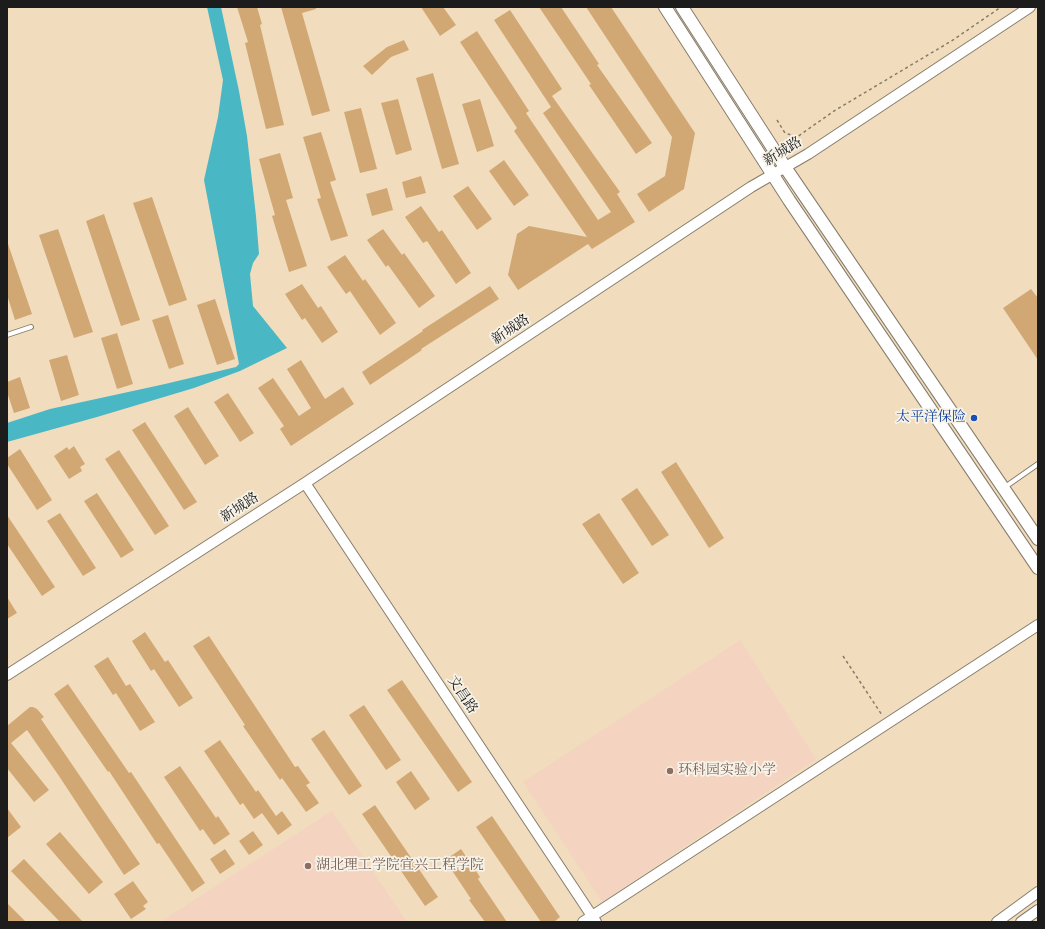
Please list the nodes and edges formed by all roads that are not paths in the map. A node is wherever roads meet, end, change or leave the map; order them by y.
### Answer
1 (665, 7) edge
2 (682, 7) edge
3 (1030, 7) edge
4 (785, 167) junction
5 (773, 175) junction
6 (31, 327) dead end
7 (7, 335) edge
8 (1038, 464) edge
9 (305, 483) junction
10 (1004, 488) junction
11 (1038, 539) edge
12 (1038, 568) edge
13 (1038, 625) edge
14 (7, 675) edge
15 (1038, 892) edge
16 (1038, 910) edge
17 (590, 920) edge
18 (998, 922) edge
19 (1021, 922) edge

1 - 5 main road
2 - 4 main road
3 - 4 street, 新城路
4 - 5 street, 新城路
4 - 10 main road
5 - 9 street, 新城路
5 - 12 main road
6 - 7 lane
8 - 10 lane
9 - 14 street, 新城路
9 - 17 street, 文昌路
10 - 11 main road
13 - 17 street
15 - 18 street
16 - 19 street

